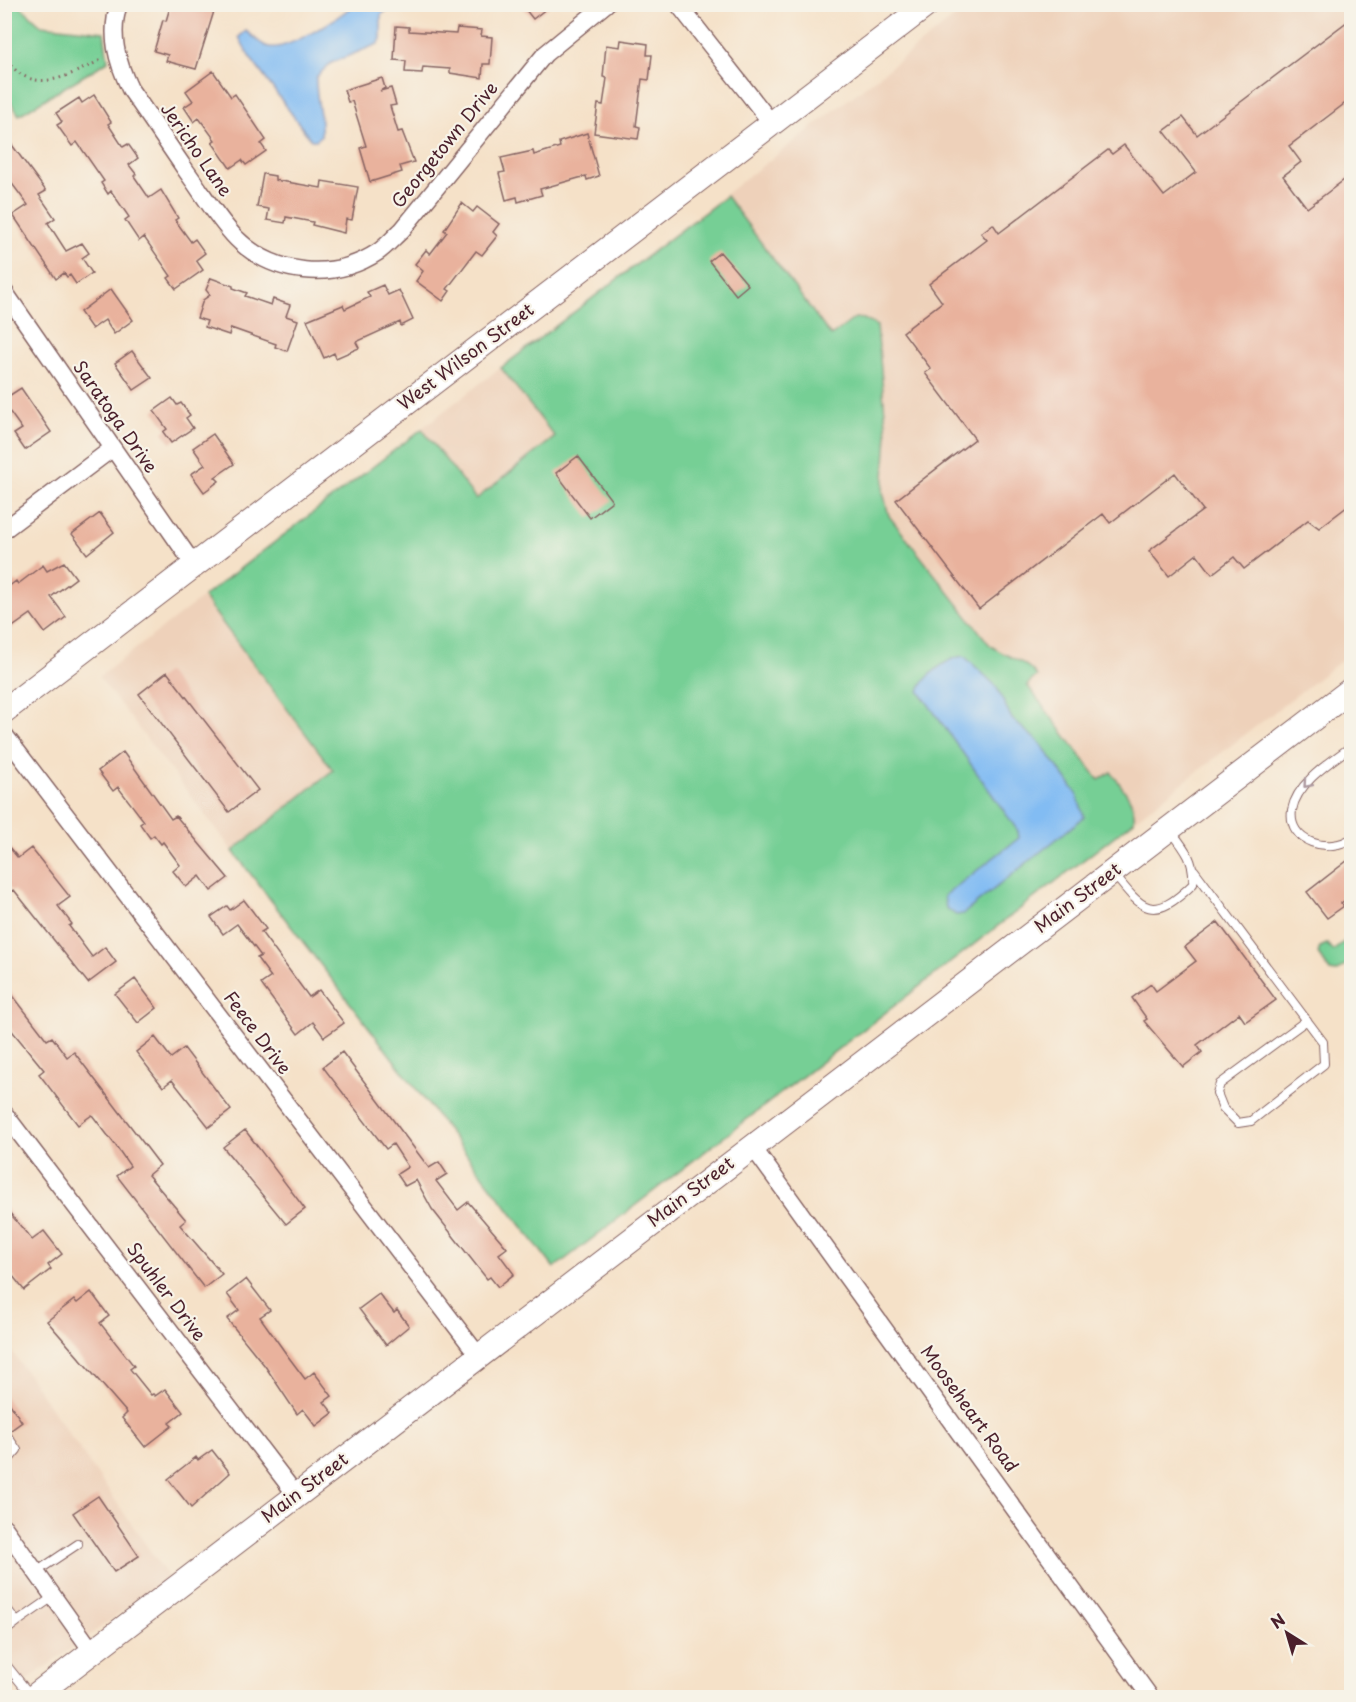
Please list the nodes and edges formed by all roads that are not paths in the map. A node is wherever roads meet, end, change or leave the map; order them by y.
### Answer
1 (606, 4) edge
2 (678, 4) edge
3 (928, 4) edge
4 (117, 10) edge
5 (772, 125) junction
6 (295, 269) joint
7 (4, 291) edge
8 (112, 448) junction
9 (4, 530) edge
10 (194, 565) junction
11 (1352, 689) edge
12 (4, 711) edge
13 (4, 734) edge
14 (1352, 746) edge
15 (1169, 828) junction
16 (1352, 838) edge
17 (1194, 870) junction
18 (1112, 872) junction
19 (1307, 1020) junction
20 (4, 1113) edge
21 (752, 1146) junction
22 (478, 1355) junction
23 (4, 1431) edge
24 (4, 1447) edge
25 (11, 1457) junction
26 (4, 1466) edge
27 (296, 1495) junction
28 (4, 1527) edge
29 (78, 1544) dead end
30 (36, 1572) junction
31 (53, 1597) junction
32 (4, 1605) edge
33 (17, 1622) junction
34 (4, 1632) edge
35 (92, 1651) junction
36 (4, 1662) edge
37 (32, 1698) edge
38 (1151, 1698) edge

1 - 6 street, Georgetown Drive
2 - 5 street
3 - 5 main road, West Wilson Street
4 - 6 street, Jericho Lane
5 - 10 main road, West Wilson Street
7 - 8 street, Saratoga Drive
8 - 9 street
8 - 10 street, Saratoga Drive
10 - 12 main road, West Wilson Street
11 - 15 main road, Main Street
13 - 22 street, Feece Drive
14 -> 16 lane
15 - 17 lane
15 - 18 main road, Main Street
17 - 18 lane
17 - 19 lane
18 - 21 main road, Main Street
19 - 19 lane
20 - 27 street, Spuhler Drive
21 - 22 main road, Main Street
21 - 38 street, Mooseheart Road
22 - 27 main road, Main Street
23 - 25 lane
24 - 25 lane
25 - 26 lane
27 - 35 main road, Main Street
28 - 30 street
29 - 30 lane
30 - 31 street
31 - 33 lane
31 - 35 street
32 - 33 lane
33 - 34 lane
35 - 37 main road, Main Street
36 - 37 lane

